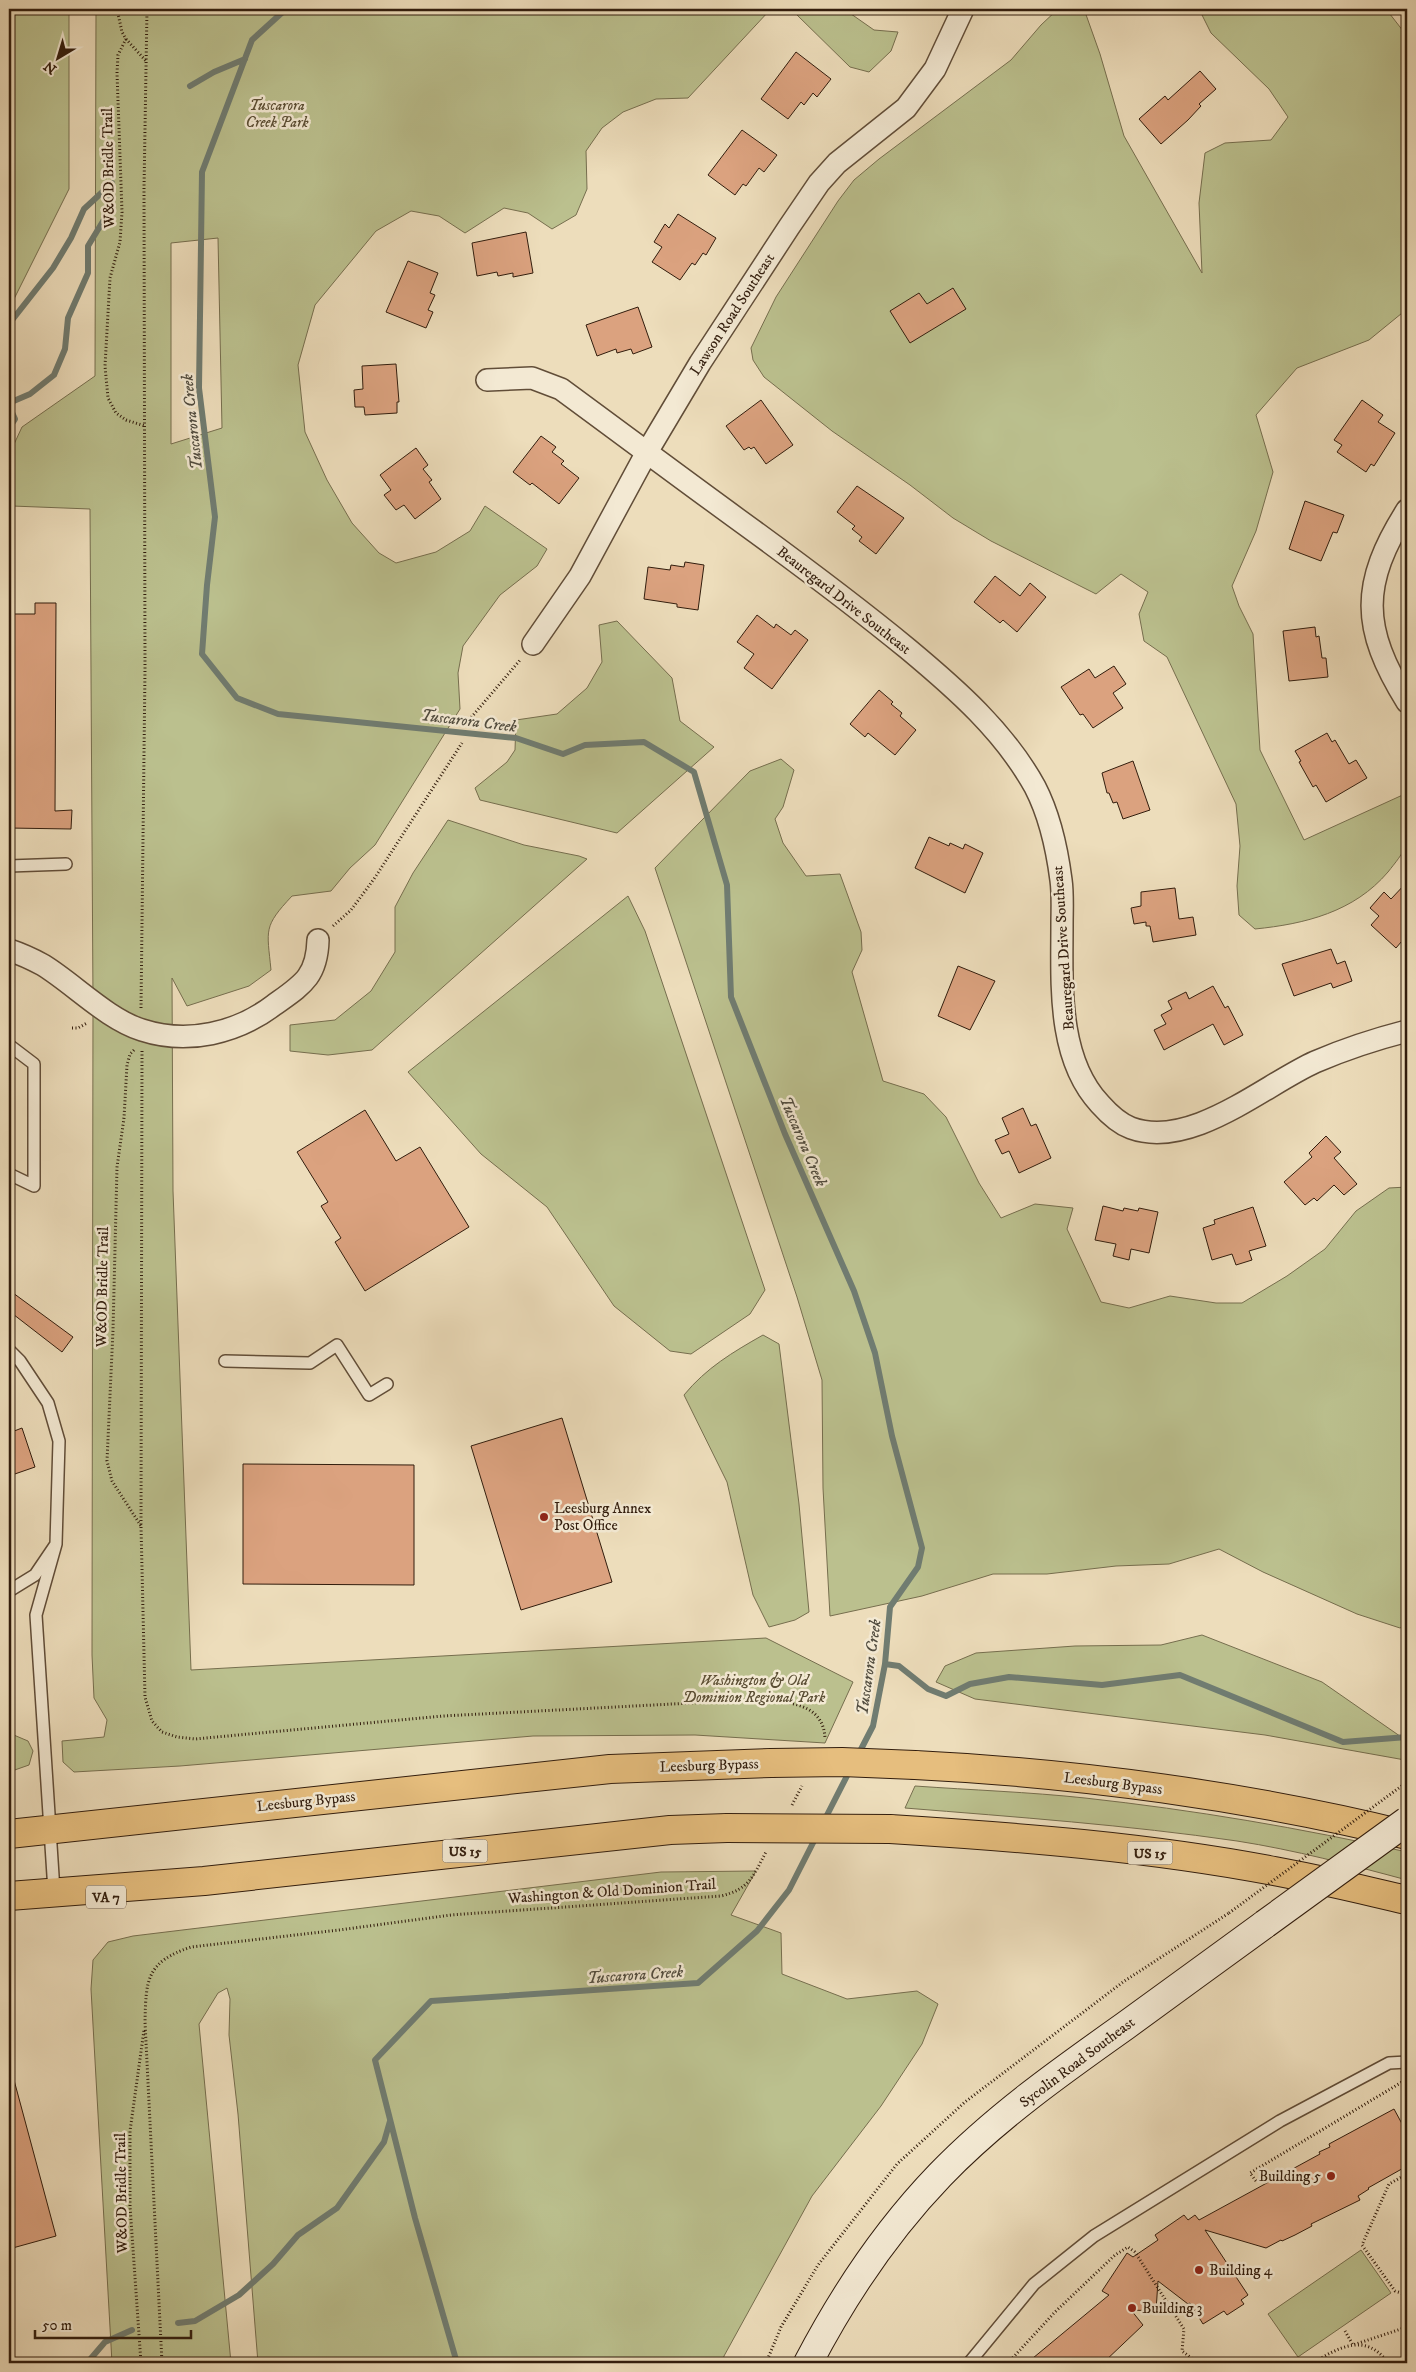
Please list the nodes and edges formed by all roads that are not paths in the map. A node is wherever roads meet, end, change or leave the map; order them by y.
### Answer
1 (963, 9) edge
2 (487, 380) dead end
3 (646, 452) junction
4 (1407, 510) edge
5 (533, 644) road end
6 (1407, 675) edge
7 (1407, 691) edge
8 (1407, 702) edge
9 (66, 864) dead end
10 (9, 866) edge
11 (318, 940) road end
12 (9, 950) edge
13 (1407, 1031) edge
14 (9, 1045) edge
15 (9, 1174) edge
16 (9, 1350) edge
17 (225, 1361) dead end
18 (387, 1384) dead end
19 (56, 1544) junction
20 (9, 1591) edge
21 (1407, 1821) edge
22 (51, 1830) junction
23 (9, 1834) edge
24 (1407, 1834) edge
25 (204, 1881) junction
26 (54, 1891) junction
27 (9, 1896) edge
28 (1407, 1900) edge
29 (9, 1913) edge
30 (1407, 2062) edge
31 (808, 2363) edge
32 (969, 2363) edge

1 - 3 street, Lawson Road Southeast
2 - 3 street, Beauregard Drive Southeast
3 - 5 street, Lawson Road Southeast
3 - 13 street, Beauregard Drive Southeast
4 - 8 street
6 - 7 street
9 - 10 lane
11 - 12 street
14 - 15 lane
16 - 19 lane
17 - 18 lane
19 - 20 lane
19 - 22 lane
21 - 31 main road, Sycolin Road Southeast, bridge
22 - 23 highway, Leesburg Bypass
22 - 24 highway, Leesburg Bypass, bridge
22 - 26 lane
25 - 26 highway, US 15
25 - 28 highway, US 15, bridge
25 - 29 highway, VA 7
26 - 27 highway, US 15
30 - 32 lane

